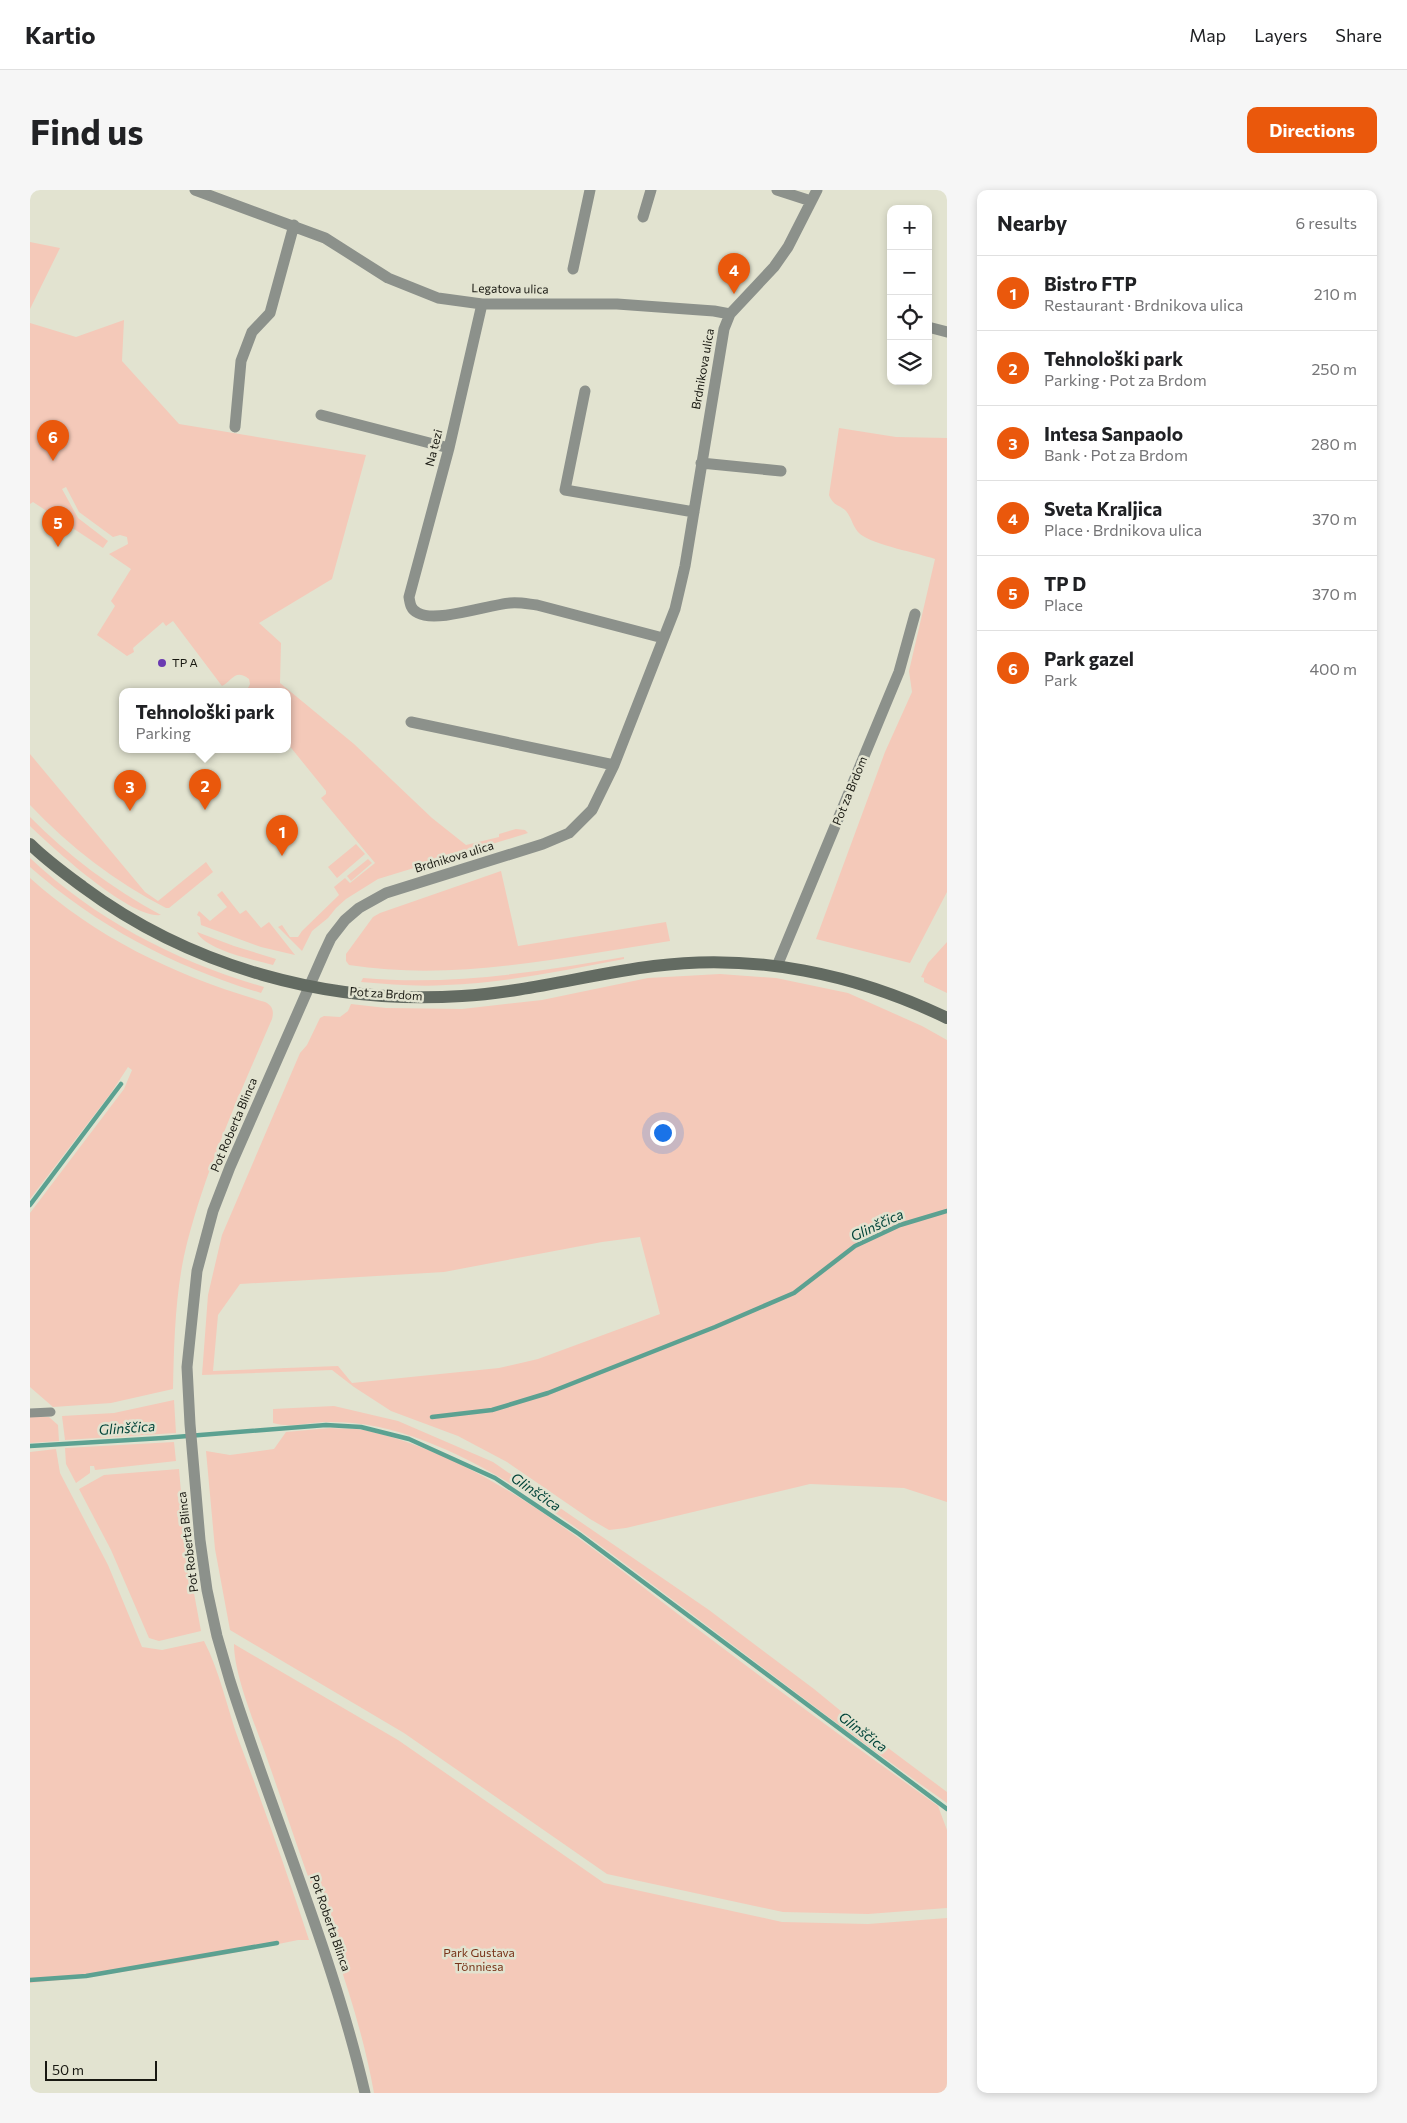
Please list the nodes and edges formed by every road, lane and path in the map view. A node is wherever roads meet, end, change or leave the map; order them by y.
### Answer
1 (195, 190) edge
2 (590, 190) edge
3 (651, 190) edge
4 (777, 190) edge
5 (818, 190) edge
6 (811, 201) junction
7 (643, 217) dead end
8 (294, 225) junction
9 (573, 269) dead end
10 (482, 304) junction
11 (730, 314) junction
12 (932, 328) edge
13 (947, 332) edge
14 (585, 391) dead end
15 (321, 415) dead end
16 (235, 427) dead end
17 (449, 448) junction
18 (701, 463) junction
19 (781, 471) dead end
20 (694, 512) junction
21 (915, 614) dead end
22 (663, 638) junction
23 (411, 722) dead end
24 (614, 764) junction
25 (30, 844) edge
26 (777, 966) junction
27 (310, 986) junction
28 (947, 1018) edge
29 (51, 1412) dead end
30 (30, 1413) edge
31 (365, 2093) edge

1 - 8 street, Legatova ulica
2 - 9 street
3 - 7 street
4 - 6 street
5 - 6 street, Brdnikova ulica
6 - 11 street, Brdnikova ulica
8 - 10 street, Legatova ulica
8 - 16 street
10 - 11 street, Legatova ulica
10 - 17 street, Na tezi
11 - 18 street, Brdnikova ulica
12 - 13 street
14 - 20 street
15 - 17 street
17 - 22 street, Na tezi
18 - 19 street
18 - 20 street, Brdnikova ulica
20 - 22 street, Brdnikova ulica
21 - 26 street, Pot za Brdom
22 - 24 street, Brdnikova ulica
23 - 24 street
24 - 27 street, Brdnikova ulica
25 - 27 main road, Pot za Brdom
26 - 27 main road, Pot za Brdom
26 - 28 main road, Pot za Brdom
27 - 31 street, Pot Roberta Blinca
29 - 30 street

